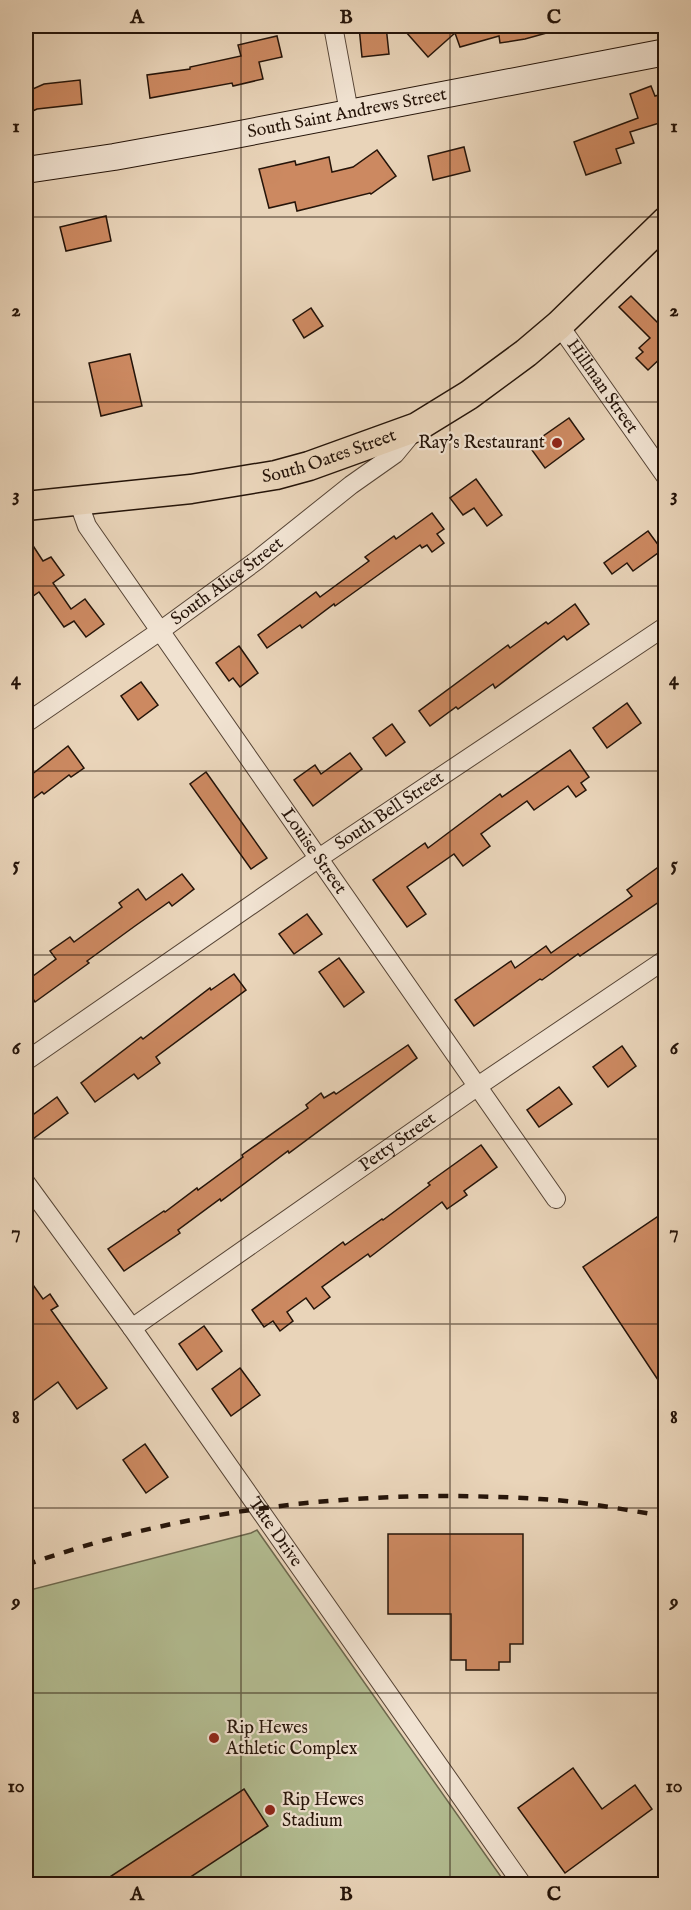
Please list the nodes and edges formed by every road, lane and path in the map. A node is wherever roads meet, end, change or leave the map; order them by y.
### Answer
1 (333, 26) edge
2 (666, 52) edge
3 (349, 112) junction
4 (26, 170) edge
5 (666, 221) edge
6 (559, 325) junction
7 (417, 427) junction
8 (666, 477) edge
9 (78, 501) junction
10 (26, 506) edge
11 (666, 626) edge
12 (159, 631) junction
13 (26, 723) edge
14 (320, 858) junction
15 (666, 958) edge
16 (26, 1061) edge
17 (478, 1086) junction
18 (26, 1183) edge
19 (556, 1199) dead end
20 (132, 1328) junction
21 (522, 1884) edge

1 - 3 street
2 - 3 street, South Saint Andrews Street
3 - 4 street, South Saint Andrews Street
5 - 6 main road, South Oates Street
6 - 7 main road, South Oates Street
6 - 8 street, Hillman Street
7 - 9 main road, South Oates Street
7 - 12 street, South Alice Street
9 - 10 main road, South Oates Street
9 - 12 street, Louise Street
11 - 14 street, South Bell Street
12 - 13 street, South Alice Street
12 - 14 street, Louise Street
14 - 16 street, South Bell Street
14 - 17 street, Louise Street
15 - 17 street, Petty Street
17 - 19 street, Louise Street
17 - 20 street, Petty Street
18 - 20 street, Tate Drive
20 - 21 street, Tate Drive

